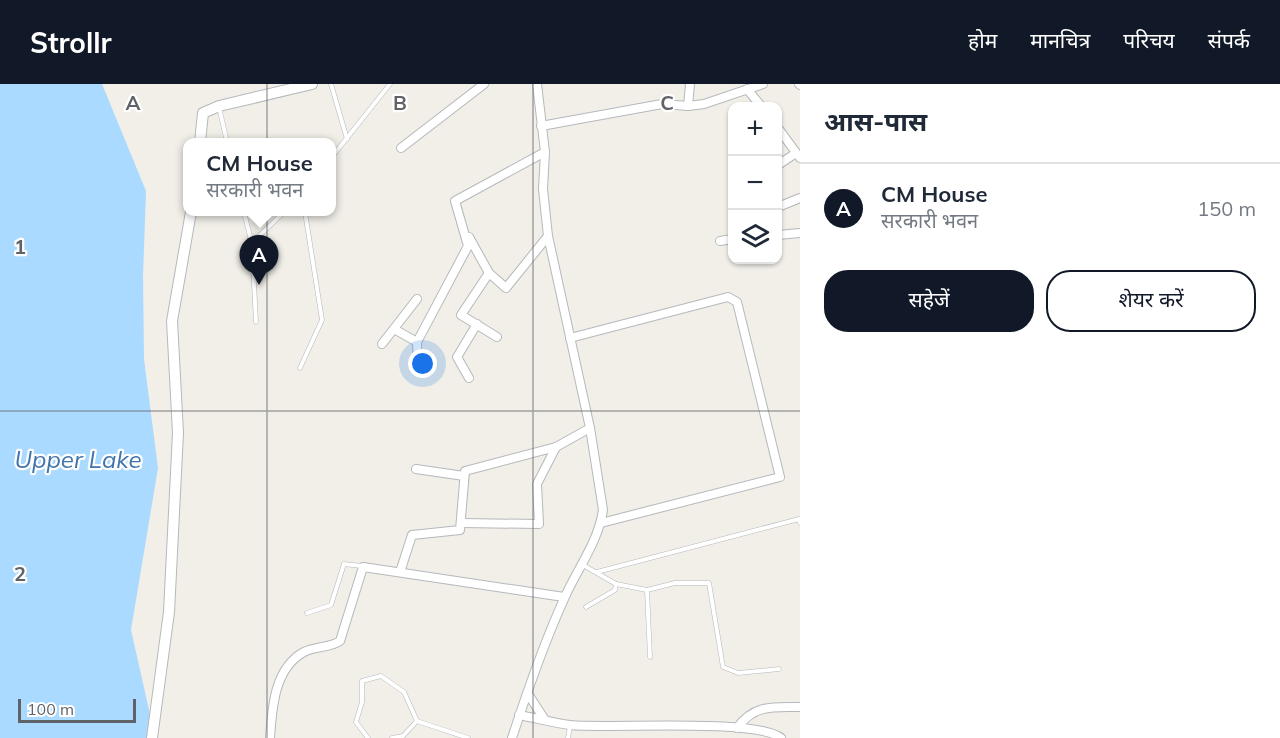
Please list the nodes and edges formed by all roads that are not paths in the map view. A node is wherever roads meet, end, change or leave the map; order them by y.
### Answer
1 (312, 84) edge
2 (331, 84) edge
3 (390, 84) edge
4 (484, 84) edge
5 (537, 84) edge
6 (690, 84) edge
7 (763, 84) edge
8 (747, 89) junction
9 (757, 102) edge
10 (219, 106) junction
11 (687, 106) junction
12 (541, 126) junction
13 (782, 135) edge
14 (200, 138) edge
15 (226, 138) edge
16 (347, 139) junction
17 (401, 148) dead end
18 (336, 152) edge
19 (545, 152) junction
20 (798, 155) edge
21 (782, 163) edge
22 (800, 198) edge
23 (782, 205) edge
24 (190, 216) edge
25 (245, 216) edge
26 (280, 216) edge
27 (306, 216) edge
28 (461, 224) junction
29 (800, 233) edge
30 (782, 235) edge
31 (548, 236) junction
32 (728, 240) edge
33 (720, 241) dead end
34 (252, 244) junction
35 (489, 273) junction
36 (417, 299) dead end
37 (256, 322) dead end
38 (477, 324) junction
39 (394, 328) junction
40 (497, 337) dead end
41 (570, 338) junction
42 (417, 342) junction
43 (382, 344) dead end
44 (300, 368) dead end
45 (418, 368) dead end
46 (469, 378) dead end
47 (590, 428) junction
48 (556, 447) junction
49 (416, 470) dead end
50 (464, 476) junction
51 (461, 523) junction
52 (601, 523) junction
53 (800, 523) edge
54 (583, 565) junction
55 (365, 567) junction
56 (400, 572) junction
57 (597, 572) junction
58 (616, 584) junction
59 (647, 590) junction
60 (564, 597) junction
61 (586, 607) dead end
62 (307, 613) dead end
63 (650, 657) dead end
64 (779, 669) dead end
65 (528, 694) junction
66 (800, 707) edge
67 (519, 715) junction
68 (545, 720) junction
69 (417, 721) junction
70 (570, 725) junction
71 (737, 728) junction
72 (755, 734) edge
73 (152, 738) edge
74 (270, 738) edge
75 (368, 738) edge
76 (392, 738) edge
77 (468, 738) edge
78 (512, 738) edge
79 (568, 738) edge
80 (781, 738) edge

1 - 10 street
2 - 16 lane
3 - 16 lane
4 - 17 street
5 - 12 street
6 - 11 street
7 - 8 street
8 - 9 street
8 - 11 street
10 - 14 street
10 - 15 lane
11 - 12 street
12 - 19 street
13 - 20 street
16 - 18 lane
19 - 28 street
19 - 31 street
20 - 21 street
22 - 23 street
24 - 73 street
25 - 34 lane
26 - 34 lane
27 - 44 lane
28 - 35 street
28 - 42 street
29 - 30 street
31 - 35 street
31 - 41 street
32 - 33 street
34 - 37 lane
35 - 38 street
36 - 39 street
38 - 40 street
38 - 46 street
39 - 42 street
39 - 43 street
41 - 47 street
41 - 52 street
42 - 45 street
47 - 48 street
47 - 52 street
48 - 50 street
48 - 51 street
49 - 50 street
50 - 51 street
51 - 56 street
52 - 54 street
53 - 57 lane
54 - 57 lane
54 - 60 street
55 - 56 street
55 - 62 lane
55 - 74 street
56 - 60 street
57 - 58 lane
58 - 59 lane
58 - 61 lane
59 - 63 lane
59 - 64 lane
60 - 65 street
65 - 67 street
65 - 68 street
66 - 71 street
67 - 68 street
67 - 78 street
68 - 70 street
69 - 75 lane
69 - 76 lane
69 - 77 lane
70 - 71 street
70 - 79 lane
71 - 72 street
72 - 80 street

